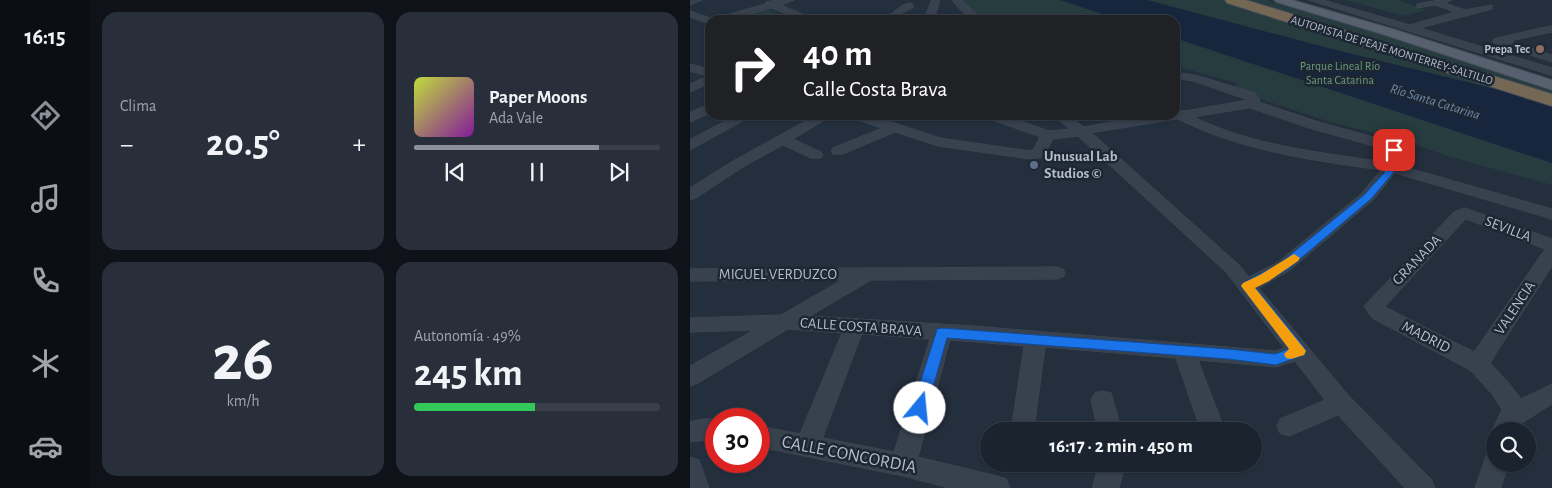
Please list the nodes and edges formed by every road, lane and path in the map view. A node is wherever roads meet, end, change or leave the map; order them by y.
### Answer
1 (698, 0) edge
2 (758, 0) edge
3 (790, 0) edge
4 (936, 0) edge
5 (956, 0) edge
6 (1232, 0) edge
7 (1244, 0) edge
8 (1280, 0) edge
9 (1293, 0) edge
10 (1313, 0) edge
11 (1449, 0) edge
12 (690, 2) edge
13 (1436, 2) junction
14 (772, 5) junction
15 (910, 6) dead end
16 (1420, 6) dead end
17 (1489, 7) dead end
18 (1466, 12) junction
19 (690, 14) edge
20 (737, 15) edge
21 (798, 15) edge
22 (899, 15) edge
23 (931, 15) edge
24 (972, 15) edge
25 (705, 19) edge
26 (1411, 28) junction
27 (1552, 29) edge
28 (1552, 59) edge
29 (690, 67) edge
30 (705, 72) edge
31 (1552, 72) edge
32 (1180, 76) edge
33 (705, 81) edge
34 (1552, 81) edge
35 (690, 88) edge
36 (1552, 94) edge
37 (1252, 100) junction
38 (1552, 100) edge
39 (705, 110) edge
40 (1180, 115) edge
41 (1180, 116) edge
42 (690, 118) edge
43 (738, 120) edge
44 (817, 120) edge
45 (870, 120) edge
46 (1006, 120) edge
47 (1065, 120) edge
48 (1143, 120) edge
49 (892, 128) junction
50 (1081, 131) junction
51 (1048, 135) junction
52 (781, 139) junction
53 (690, 146) edge
54 (838, 151) dead end
55 (816, 155) dead end
56 (1389, 167) junction
57 (690, 195) edge
58 (1465, 213) joint
59 (1552, 214) edge
60 (1552, 245) edge
61 (1552, 252) edge
62 (867, 274) junction
63 (1056, 274) dead end
64 (690, 275) edge
65 (1247, 286) junction
66 (1375, 310) joint
67 (785, 322) junction
68 (690, 324) edge
69 (855, 327) junction
70 (942, 333) junction
71 (1036, 339) junction
72 (1184, 351) junction
73 (1299, 351) junction
74 (1478, 364) junction
75 (690, 377) edge
76 (1552, 392) edge
77 (1103, 400) dead end
78 (1341, 403) junction
79 (1518, 413) junction
80 (1023, 422) edge
81 (1108, 422) edge
82 (1210, 422) edge
83 (1508, 422) edge
84 (1289, 426) dead end
85 (705, 428) edge
86 (690, 432) edge
87 (770, 440) edge
88 (806, 447) junction
89 (903, 465) junction
90 (690, 468) edge
91 (1110, 472) edge
92 (1493, 472) edge
93 (696, 488) edge
94 (997, 488) edge
95 (1106, 488) edge
96 (1422, 488) edge
97 (1488, 488) edge

1 - 12 street
2 - 14 street
3 - 14 street
4 - 23 street
5 - 24 street
6 - 38 highway, AUTOPISTA DE PEAJE MONTERREY-SALTILLO
7 - 36 highway, AUTOPISTA DE PEAJE MONTERREY-SALTILLO
8 - 34 main road
9 - 34 main road
10 - 26 street
11 - 13 street
13 - 16 street
13 - 18 street
14 - 20 street
14 - 21 street
15 - 22 street
17 - 18 street
18 - 26 street
19 - 25 street
26 - 31 street
27 - 28 street
29 - 30 street
32 - 37 street
33 - 35 street
37 - 40 street
37 - 56 street
39 - 42 street
41 - 56 street
43 - 53 street
44 - 52 street
45 - 49 street
46 - 51 street
47 - 50 street
48 - 50 street
49 - 51 street
49 - 54 street
50 - 51 street
50 - 65 street
52 - 55 street
52 - 57 street
56 - 59 street
56 - 65 street
58 - 60 street, SEVILLA
58 - 66 street, GRANADA
61 - 74 street, VALENCIA
62 - 63 street, MIGUEL VERDUZCO
62 - 64 street, MIGUEL VERDUZCO
62 - 67 street
65 - 73 street
66 - 74 street, MADRID
67 - 68 street, CALLE COSTA BRAVA
67 - 69 street, CALLE COSTA BRAVA
67 - 75 street
69 - 70 street, CALLE COSTA BRAVA
69 - 88 street
70 - 71 street, CALLE COSTA BRAVA
70 - 89 street
71 - 72 street, CALLE COSTA BRAVA
71 - 80 street
72 - 73 street, CALLE COSTA BRAVA
72 - 82 street
73 - 78 street
74 - 79 street, MADRID
76 - 79 street
77 - 81 street
78 - 84 street
78 - 96 street
79 - 83 street
85 - 86 street
87 - 88 street, CALLE CONCORDIA
88 - 89 street, CALLE CONCORDIA
89 - 94 street, CALLE CONCORDIA
90 - 93 street
91 - 95 street
92 - 97 street

